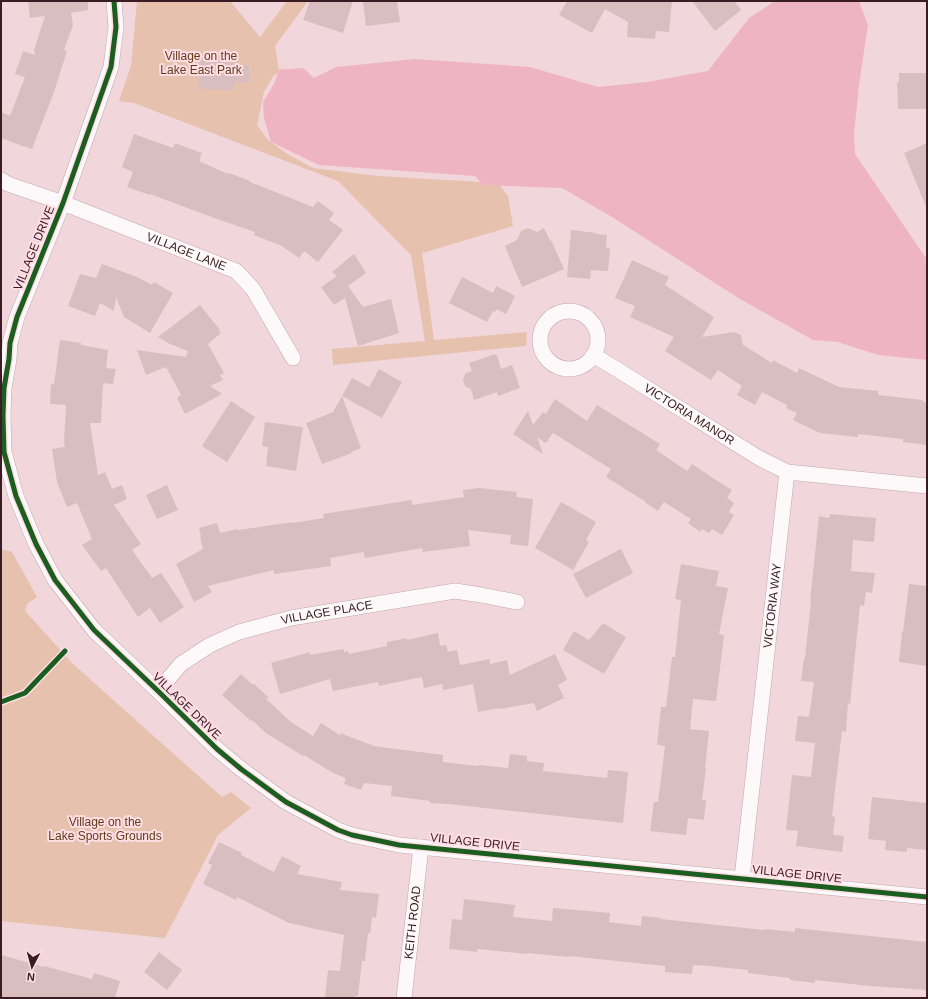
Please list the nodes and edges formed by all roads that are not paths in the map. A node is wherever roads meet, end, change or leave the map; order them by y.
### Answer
1 (114, 1) edge
2 (1, 180) edge
3 (63, 204) junction
4 (593, 355) dead end
5 (293, 358) dead end
6 (3, 452) edge
7 (787, 472) junction
8 (927, 486) edge
9 (516, 602) dead end
10 (158, 691) junction
11 (421, 847) junction
12 (742, 878) junction
13 (927, 897) edge
14 (404, 998) edge

1 - 3 street, VILLAGE DRIVE
2 - 3 street, VILLAGE LANE
3 - 5 street, VILLAGE LANE
3 - 6 street, VILLAGE DRIVE
4 - 7 street, VICTORIA MANOR
6 - 10 street, VILLAGE DRIVE
7 - 8 street
7 - 12 street, VICTORIA WAY
9 - 10 street, VILLAGE PLACE
10 - 11 street, VILLAGE DRIVE
11 - 12 street, VILLAGE DRIVE
11 - 14 street, KEITH ROAD
12 - 13 street, VILLAGE DRIVE

